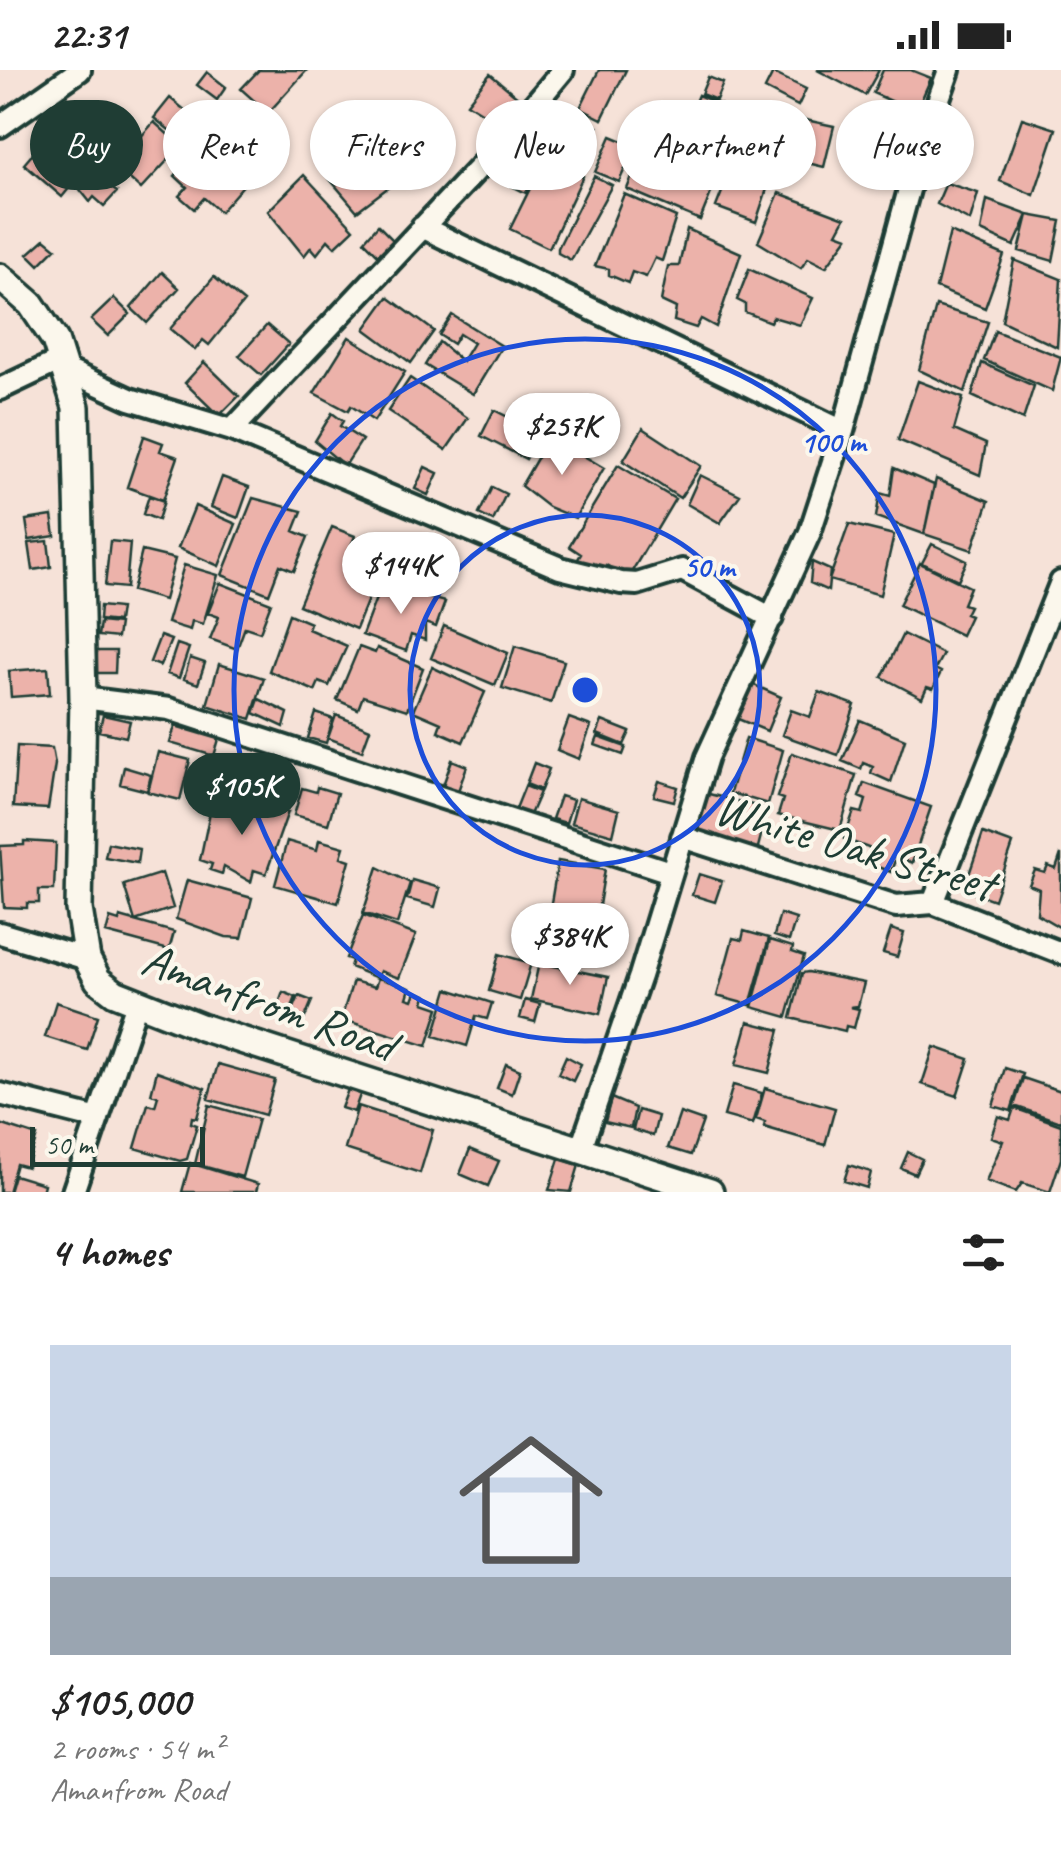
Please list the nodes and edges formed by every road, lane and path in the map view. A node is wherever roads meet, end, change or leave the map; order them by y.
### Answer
1 (80, 70) edge
2 (562, 70) edge
3 (949, 70) edge
4 (0, 126) edge
5 (422, 227) junction
6 (0, 277) edge
7 (65, 364) junction
8 (0, 389) edge
9 (232, 430) junction
10 (843, 430) junction
11 (1061, 582) edge
12 (772, 618) junction
13 (83, 698) junction
14 (682, 838) junction
15 (670, 872) junction
16 (932, 903) junction
17 (0, 933) edge
18 (1061, 953) edge
19 (87, 959) junction
20 (137, 1002) junction
21 (0, 1094) edge
22 (98, 1119) junction
23 (581, 1148) junction
24 (72, 1192) edge
25 (710, 1192) edge

1 - 4 street
2 - 5 street
3 - 10 street
5 - 9 street
5 - 10 street
6 - 7 street, Amanfrom Road
7 - 8 street
7 - 9 street
7 - 13 street, Amanfrom Road
9 - 12 street
10 - 12 street
11 - 16 street
12 - 14 street
13 - 15 street
13 - 19 street, Amanfrom Road
14 - 15 street
14 - 16 street, White Oak Street
15 - 23 street
16 - 18 street, White Oak Street
17 - 19 street
19 - 20 street, Amanfrom Road
20 - 22 street
20 - 23 street, Amanfrom Road
21 - 22 street
22 - 24 street
23 - 25 street, Amanfrom Road

